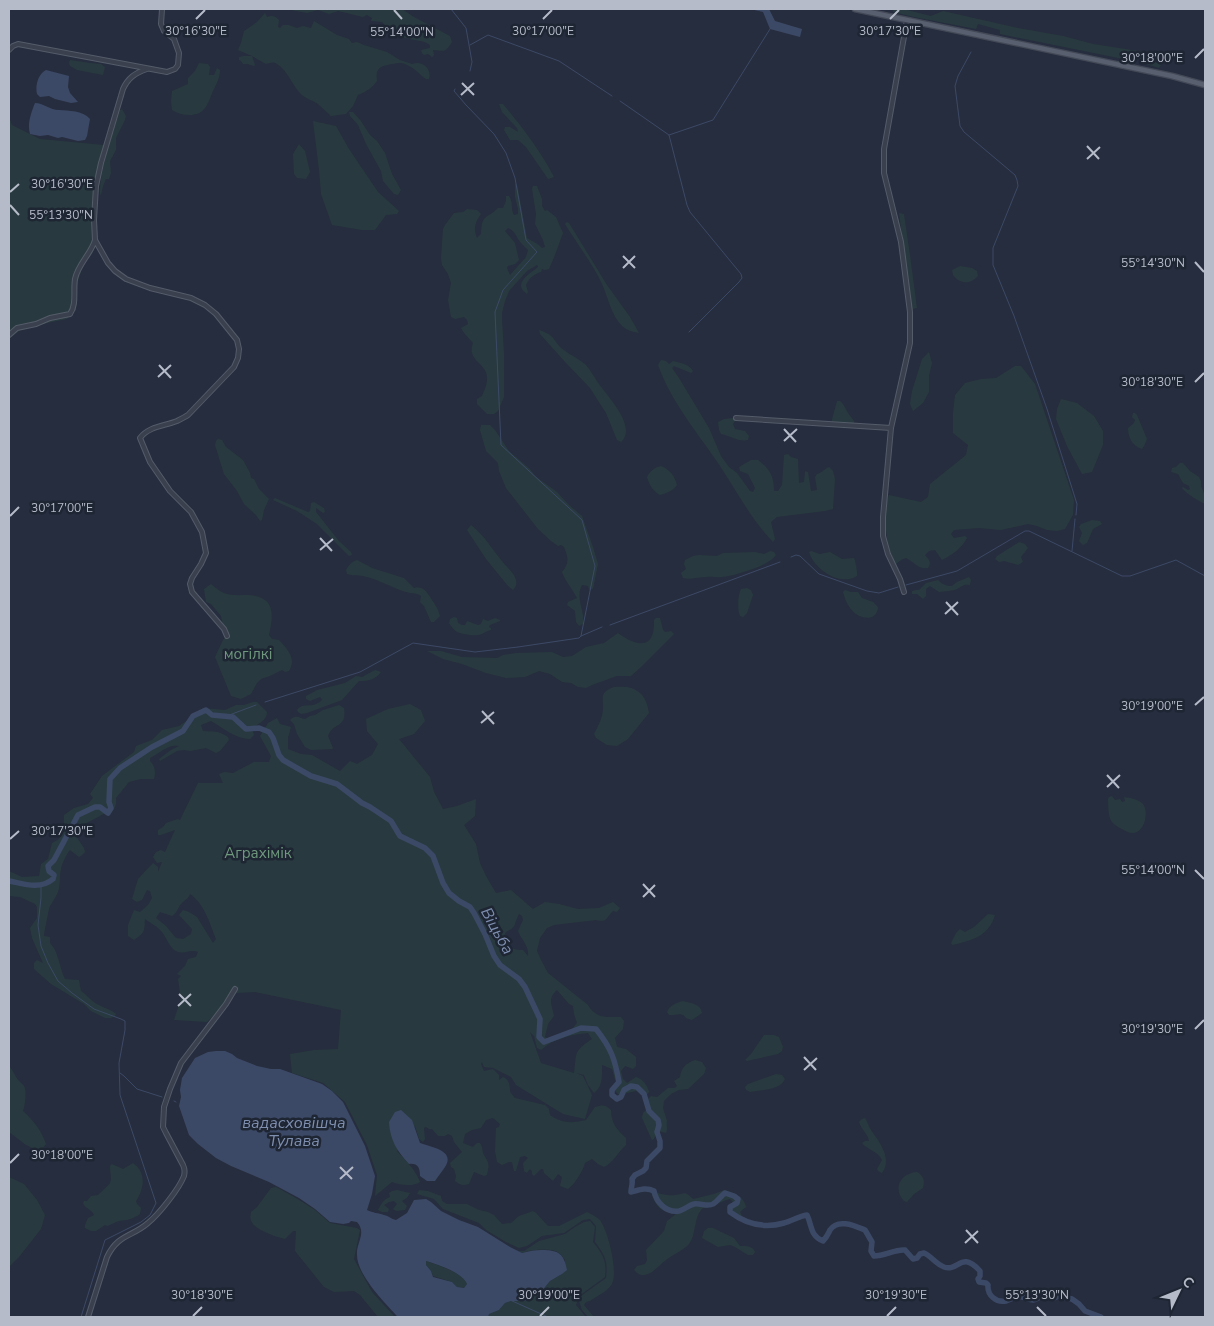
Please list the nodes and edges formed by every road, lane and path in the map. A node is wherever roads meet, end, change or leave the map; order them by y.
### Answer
1 (162, 9) edge
2 (855, 9) edge
3 (907, 20) junction
4 (9, 50) edge
5 (147, 69) junction
6 (1205, 85) edge
7 (95, 240) junction
8 (9, 335) edge
9 (736, 418) dead end
10 (889, 428) junction
11 (904, 592) dead end
12 (227, 636) dead end
13 (234, 989) dead end
14 (88, 1317) edge

1 - 5 street
2 - 3 main road
3 - 6 main road
3 - 10 street
4 - 5 street
5 - 7 street
7 - 8 street
7 - 12 street
9 - 10 street
10 - 11 street
13 - 14 street

